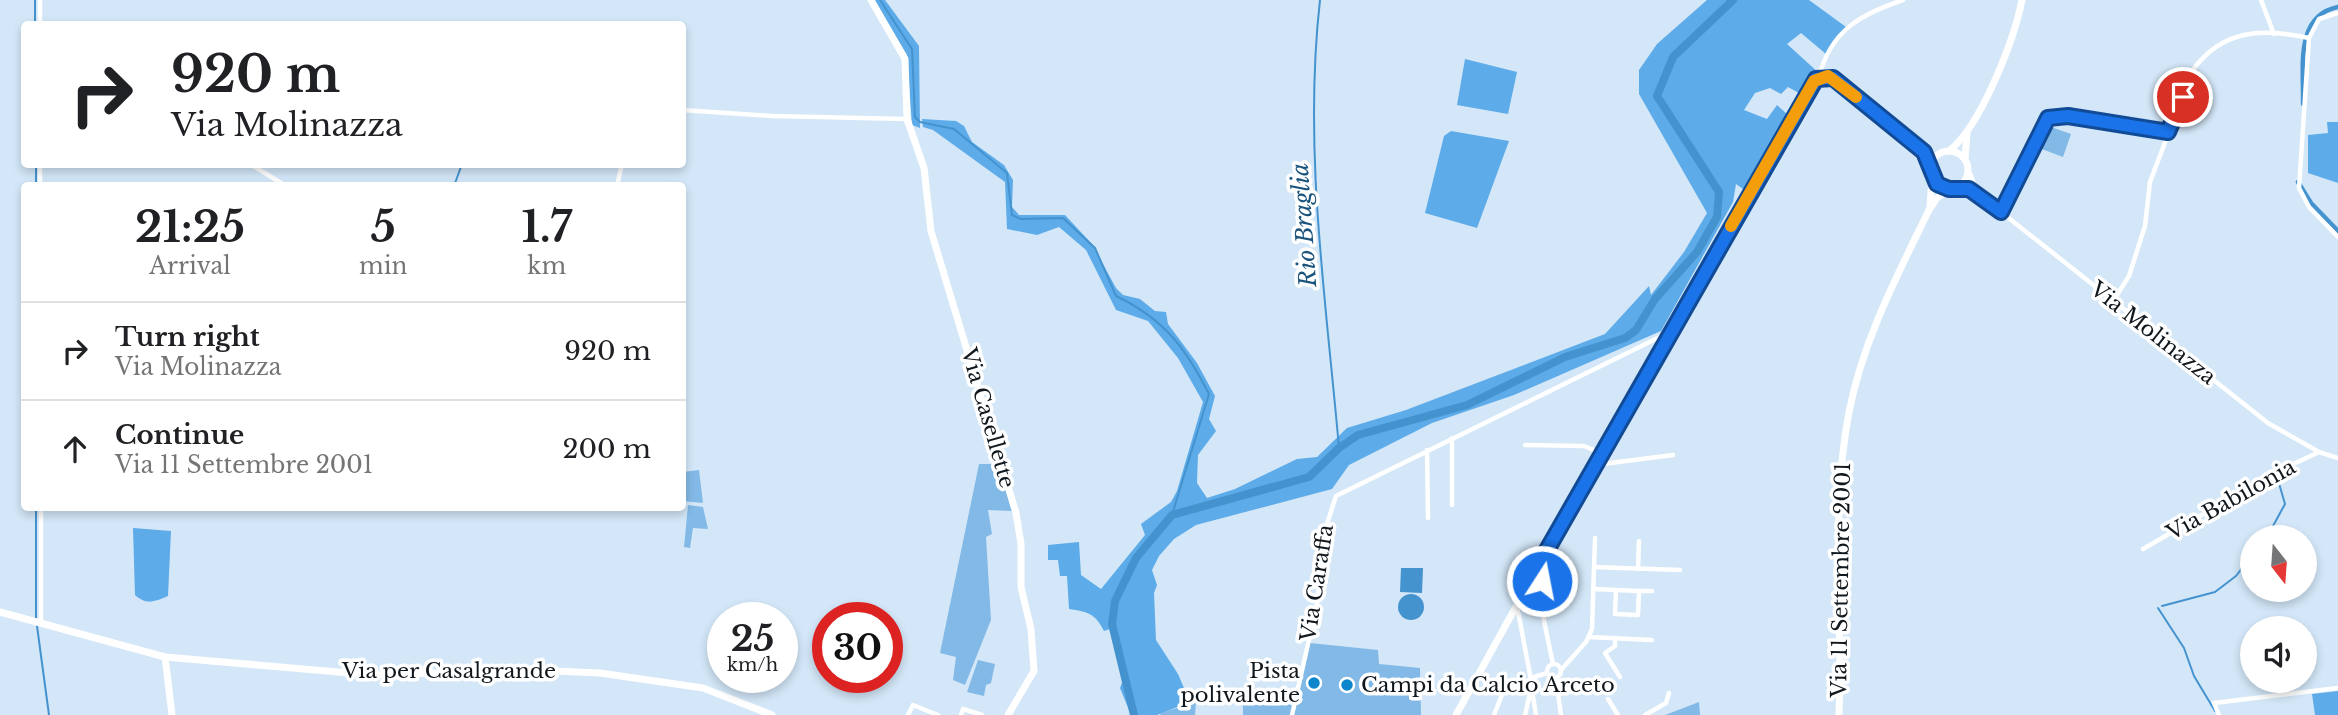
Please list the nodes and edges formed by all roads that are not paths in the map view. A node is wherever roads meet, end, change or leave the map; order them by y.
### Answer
1 (40, 0) edge
2 (871, 0) edge
3 (1903, 0) edge
4 (2022, 0) edge
5 (2261, 0) edge
6 (2338, 13) edge
7 (40, 21) edge
8 (2274, 34) junction
9 (2306, 38) junction
10 (1819, 77) junction
11 (686, 110) edge
12 (907, 119) junction
13 (1968, 132) junction
14 (2168, 132) junction
15 (1915, 144) junction
16 (1945, 152) junction
17 (1965, 161) junction
18 (257, 168) edge
19 (1930, 170) junction
20 (1968, 171) junction
21 (1933, 179) junction
22 (279, 182) edge
23 (1952, 188) junction
24 (1976, 193) junction
25 (1929, 210) junction
26 (2001, 212) junction
27 (2338, 237) edge
28 (2113, 301) junction
29 (1672, 331) junction
30 (1452, 438) junction
31 (1525, 445) dead end
32 (1427, 450) junction
33 (2319, 452) junction
34 (1601, 453) junction
35 (1673, 455) dead end
36 (2338, 458) edge
37 (1594, 465) junction
38 (1452, 505) dead end
39 (41, 511) edge
40 (1428, 518) dead end
41 (1595, 538) dead end
42 (1639, 541) dead end
43 (2143, 549) dead end
44 (1543, 557) junction
45 (1594, 567) junction
46 (1638, 569) junction
47 (1680, 570) dead end
48 (1531, 579) junction
49 (1542, 581) junction
50 (1593, 589) junction
51 (1616, 590) junction
52 (1639, 590) junction
53 (1652, 591) dead end
54 (1517, 603) junction
55 (0, 612) edge
56 (41, 624) junction
57 (1590, 637) junction
58 (1615, 638) junction
59 (1652, 640) dead end
60 (164, 657) junction
61 (1553, 664) junction
62 (1561, 670) junction
63 (1547, 673) junction
64 (1476, 676) junction
65 (1620, 677) dead end
66 (1531, 678) junction
67 (1556, 678) junction
68 (1532, 685) junction
69 (2338, 688) edge
70 (1669, 693) dead end
71 (1608, 699) dead end
72 (761, 712) edge
73 (172, 715) edge
74 (772, 715) edge
75 (908, 715) edge
76 (939, 715) edge
77 (961, 715) edge
78 (982, 715) edge
79 (1008, 715) edge
80 (1292, 715) edge
81 (1456, 715) edge
82 (1494, 715) edge
83 (1525, 715) edge
84 (1536, 715) edge
85 (1561, 715) edge
86 (1618, 715) edge
87 (1645, 715) edge
88 (1839, 715) edge
89 (2219, 715) edge

1 - 7 street
2 - 12 street, Via Casellette
3 - 10 street
4 - 13 street
5 - 8 street
6 - 9 street
8 - 9 street
8 - 14 street
9 - 27 street
10 - 15 street
10 - 29 street
11 - 12 street
12 - 79 street, Via Casellette
13 - 16 street
13 - 17 street
14 - 26 street
14 - 28 street
15 - 16 street
15 - 19 street, Via 11 Settembre 2001
16 - 17 street
16 - 19 street
17 - 20 street
18 - 22 street
19 - 21 street, Via 11 Settembre 2001
20 - 23 street, Via 11 Settembre 2001
20 - 24 street
21 - 23 street
21 - 25 street, Via 11 Settembre 2001
23 - 24 street, Via Molinazza
23 - 25 street, Via 11 Settembre 2001
24 - 26 street, Via Molinazza
25 - 88 street, Via 11 Settembre 2001
26 - 28 street, Via Molinazza
28 - 33 street, Via Molinazza
29 - 30 street, Via Caraffa
29 - 34 street
30 - 32 street, Via Caraffa
30 - 38 street
31 - 34 street
32 - 40 street
32 - 80 street, Via Caraffa
33 - 36 street, Via Molinazza
33 - 43 street, Via Babilonia
34 - 37 street
35 - 37 street
37 - 44 street
39 - 56 street
41 - 45 street
42 - 46 street
44 - 48 street
44 - 49 street
45 - 46 street
45 - 50 street
46 - 47 street
48 - 49 street
48 - 54 street
49 - 61 street
50 - 51 street
50 - 57 street
51 - 52 street
51 - 52 street
52 - 53 street
54 - 64 street
54 - 66 street
55 - 56 street, Via per Casalgrande
56 - 60 street, Via per Casalgrande
57 - 58 street
57 - 62 street
58 - 59 street
58 - 65 street
60 - 72 street, Via per Casalgrande
60 - 73 street
61 - 62 street
61 - 63 street
62 - 67 street
63 - 66 street
63 - 67 street
64 - 81 street
64 - 82 street
66 - 68 street
67 - 85 street
68 - 83 street
68 - 84 street
69 - 89 street
70 - 87 street
71 - 86 street
72 - 74 street, Via per Casalgrande
75 - 76 street
77 - 78 street

